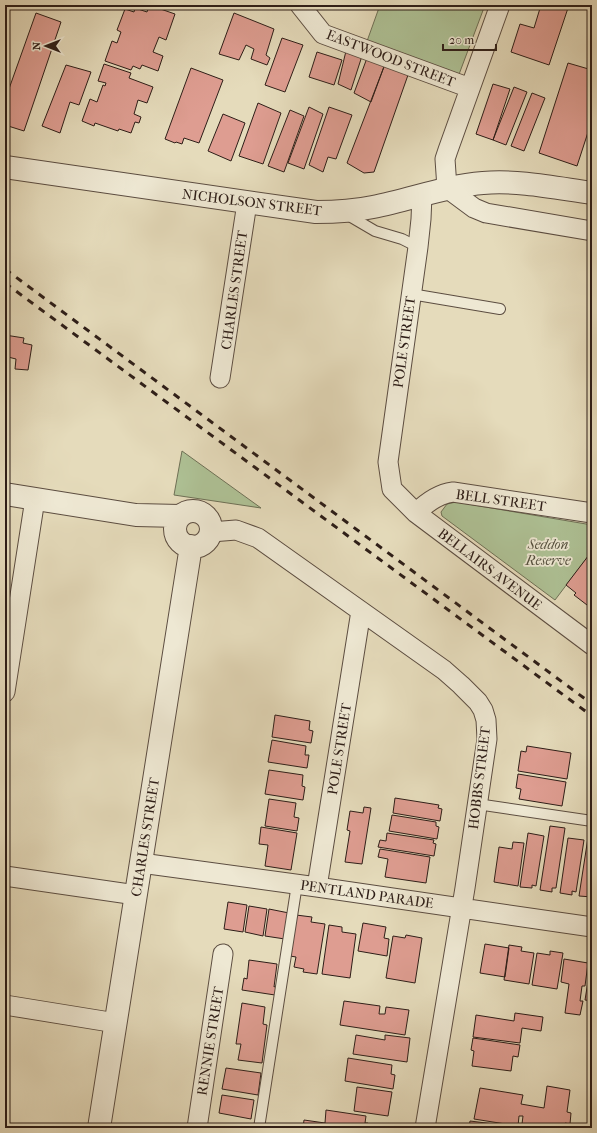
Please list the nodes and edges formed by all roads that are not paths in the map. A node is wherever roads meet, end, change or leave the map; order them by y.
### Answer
1 (300, 5) edge
2 (500, 5) edge
3 (470, 88) junction
4 (5, 167) edge
5 (447, 188) junction
6 (592, 193) edge
7 (422, 194) junction
8 (247, 202) junction
9 (343, 212) junction
10 (592, 231) edge
11 (418, 247) junction
12 (411, 294) junction
13 (500, 309) dead end
14 (220, 378) dead end
15 (392, 489) joint
16 (5, 494) edge
17 (35, 499) junction
18 (416, 513) junction
19 (592, 513) edge
20 (178, 523) junction
21 (211, 532) junction
22 (191, 546) junction
23 (361, 611) junction
24 (592, 645) edge
25 (5, 692) edge
26 (478, 804) junction
27 (592, 821) edge
28 (141, 863) junction
29 (5, 876) edge
30 (297, 884) junction
31 (317, 887) junction
32 (136, 895) junction
33 (462, 908) junction
34 (592, 927) edge
35 (223, 954) dead end
36 (5, 1005) edge
37 (116, 1023) junction
38 (99, 1128) edge
39 (197, 1128) edge
40 (259, 1128) edge
41 (425, 1128) edge

1 - 3 street, EASTWOOD STREET
2 - 3 street
3 - 5 street
4 - 8 street, NICHOLSON STREET
5 - 6 street, NICHOLSON STREET
5 - 7 street, NICHOLSON STREET
5 - 10 street
7 - 9 street, NICHOLSON STREET
7 - 11 street, POLE STREET
8 - 9 street, NICHOLSON STREET
8 - 14 street, CHARLES STREET
9 - 11 lane
11 - 12 street, POLE STREET
12 - 13 lane
12 - 15 street, POLE STREET
15 - 18 street, BELLAIRS AVENUE
16 - 17 street
17 - 20 street
17 - 25 street
18 - 19 street, BELL STREET
18 - 24 street, BELLAIRS AVENUE
20 - 21 street
20 - 22 street
21 - 22 street
21 - 23 street, HOBBS STREET
22 - 28 street, CHARLES STREET
23 - 26 street, HOBBS STREET
23 - 31 street, POLE STREET
26 - 27 lane
26 - 33 street, HOBBS STREET
28 - 30 street, PENTLAND PARADE
28 - 32 street, CHARLES STREET
29 - 32 street
30 - 31 street, PENTLAND PARADE
30 - 40 lane
31 - 33 street, PENTLAND PARADE
32 - 37 street, CHARLES STREET
33 - 34 street, PENTLAND PARADE
33 - 41 street, HOBBS STREET
35 - 39 street, RENNIE STREET
36 - 37 street
37 - 38 street, CHARLES STREET

